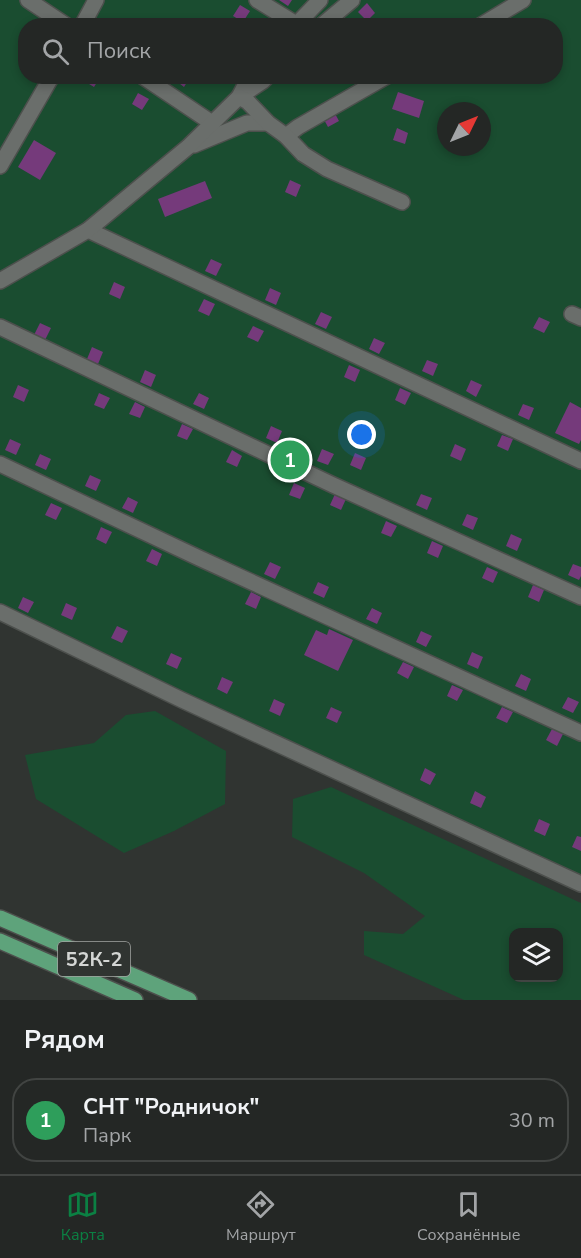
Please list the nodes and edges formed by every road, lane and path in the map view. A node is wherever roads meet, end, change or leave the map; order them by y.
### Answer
1 (28, 0) edge
2 (96, 0) edge
3 (257, 0) edge
4 (320, 0) edge
5 (352, 0) edge
6 (523, 0) edge
7 (55, 18) edge
8 (86, 18) edge
9 (284, 18) edge
10 (302, 18) edge
11 (331, 18) edge
12 (493, 18) edge
13 (47, 84) edge
14 (154, 84) edge
15 (245, 84) edge
16 (258, 84) edge
17 (373, 84) edge
18 (238, 97) junction
19 (212, 123) junction
20 (268, 123) junction
21 (286, 136) junction
22 (5, 145) edge
23 (188, 147) junction
24 (0, 166) edge
25 (402, 202) dead end
26 (88, 230) junction
27 (0, 281) edge
28 (0, 327) edge
29 (581, 461) edge
30 (0, 464) edge
31 (581, 597) edge
32 (0, 612) edge
33 (581, 733) edge
34 (581, 884) edge
35 (0, 918) edge
36 (0, 941) edge
37 (135, 1000) edge
38 (189, 1000) edge

1 - 7 street
2 - 8 street
3 - 9 street
4 - 10 street
5 - 11 street
6 - 12 street
13 - 22 street
14 - 19 street
15 - 18 street
16 - 18 street
17 - 21 street
18 - 19 street
18 - 20 street
19 - 23 street
20 - 21 street
20 - 23 street
21 - 25 street
22 - 24 street
23 - 26 street
26 - 27 street
26 - 29 street
28 - 31 street
30 - 33 street
32 - 34 street
35 - 38 main road, 52К-2
36 - 37 main road, 52К-2

